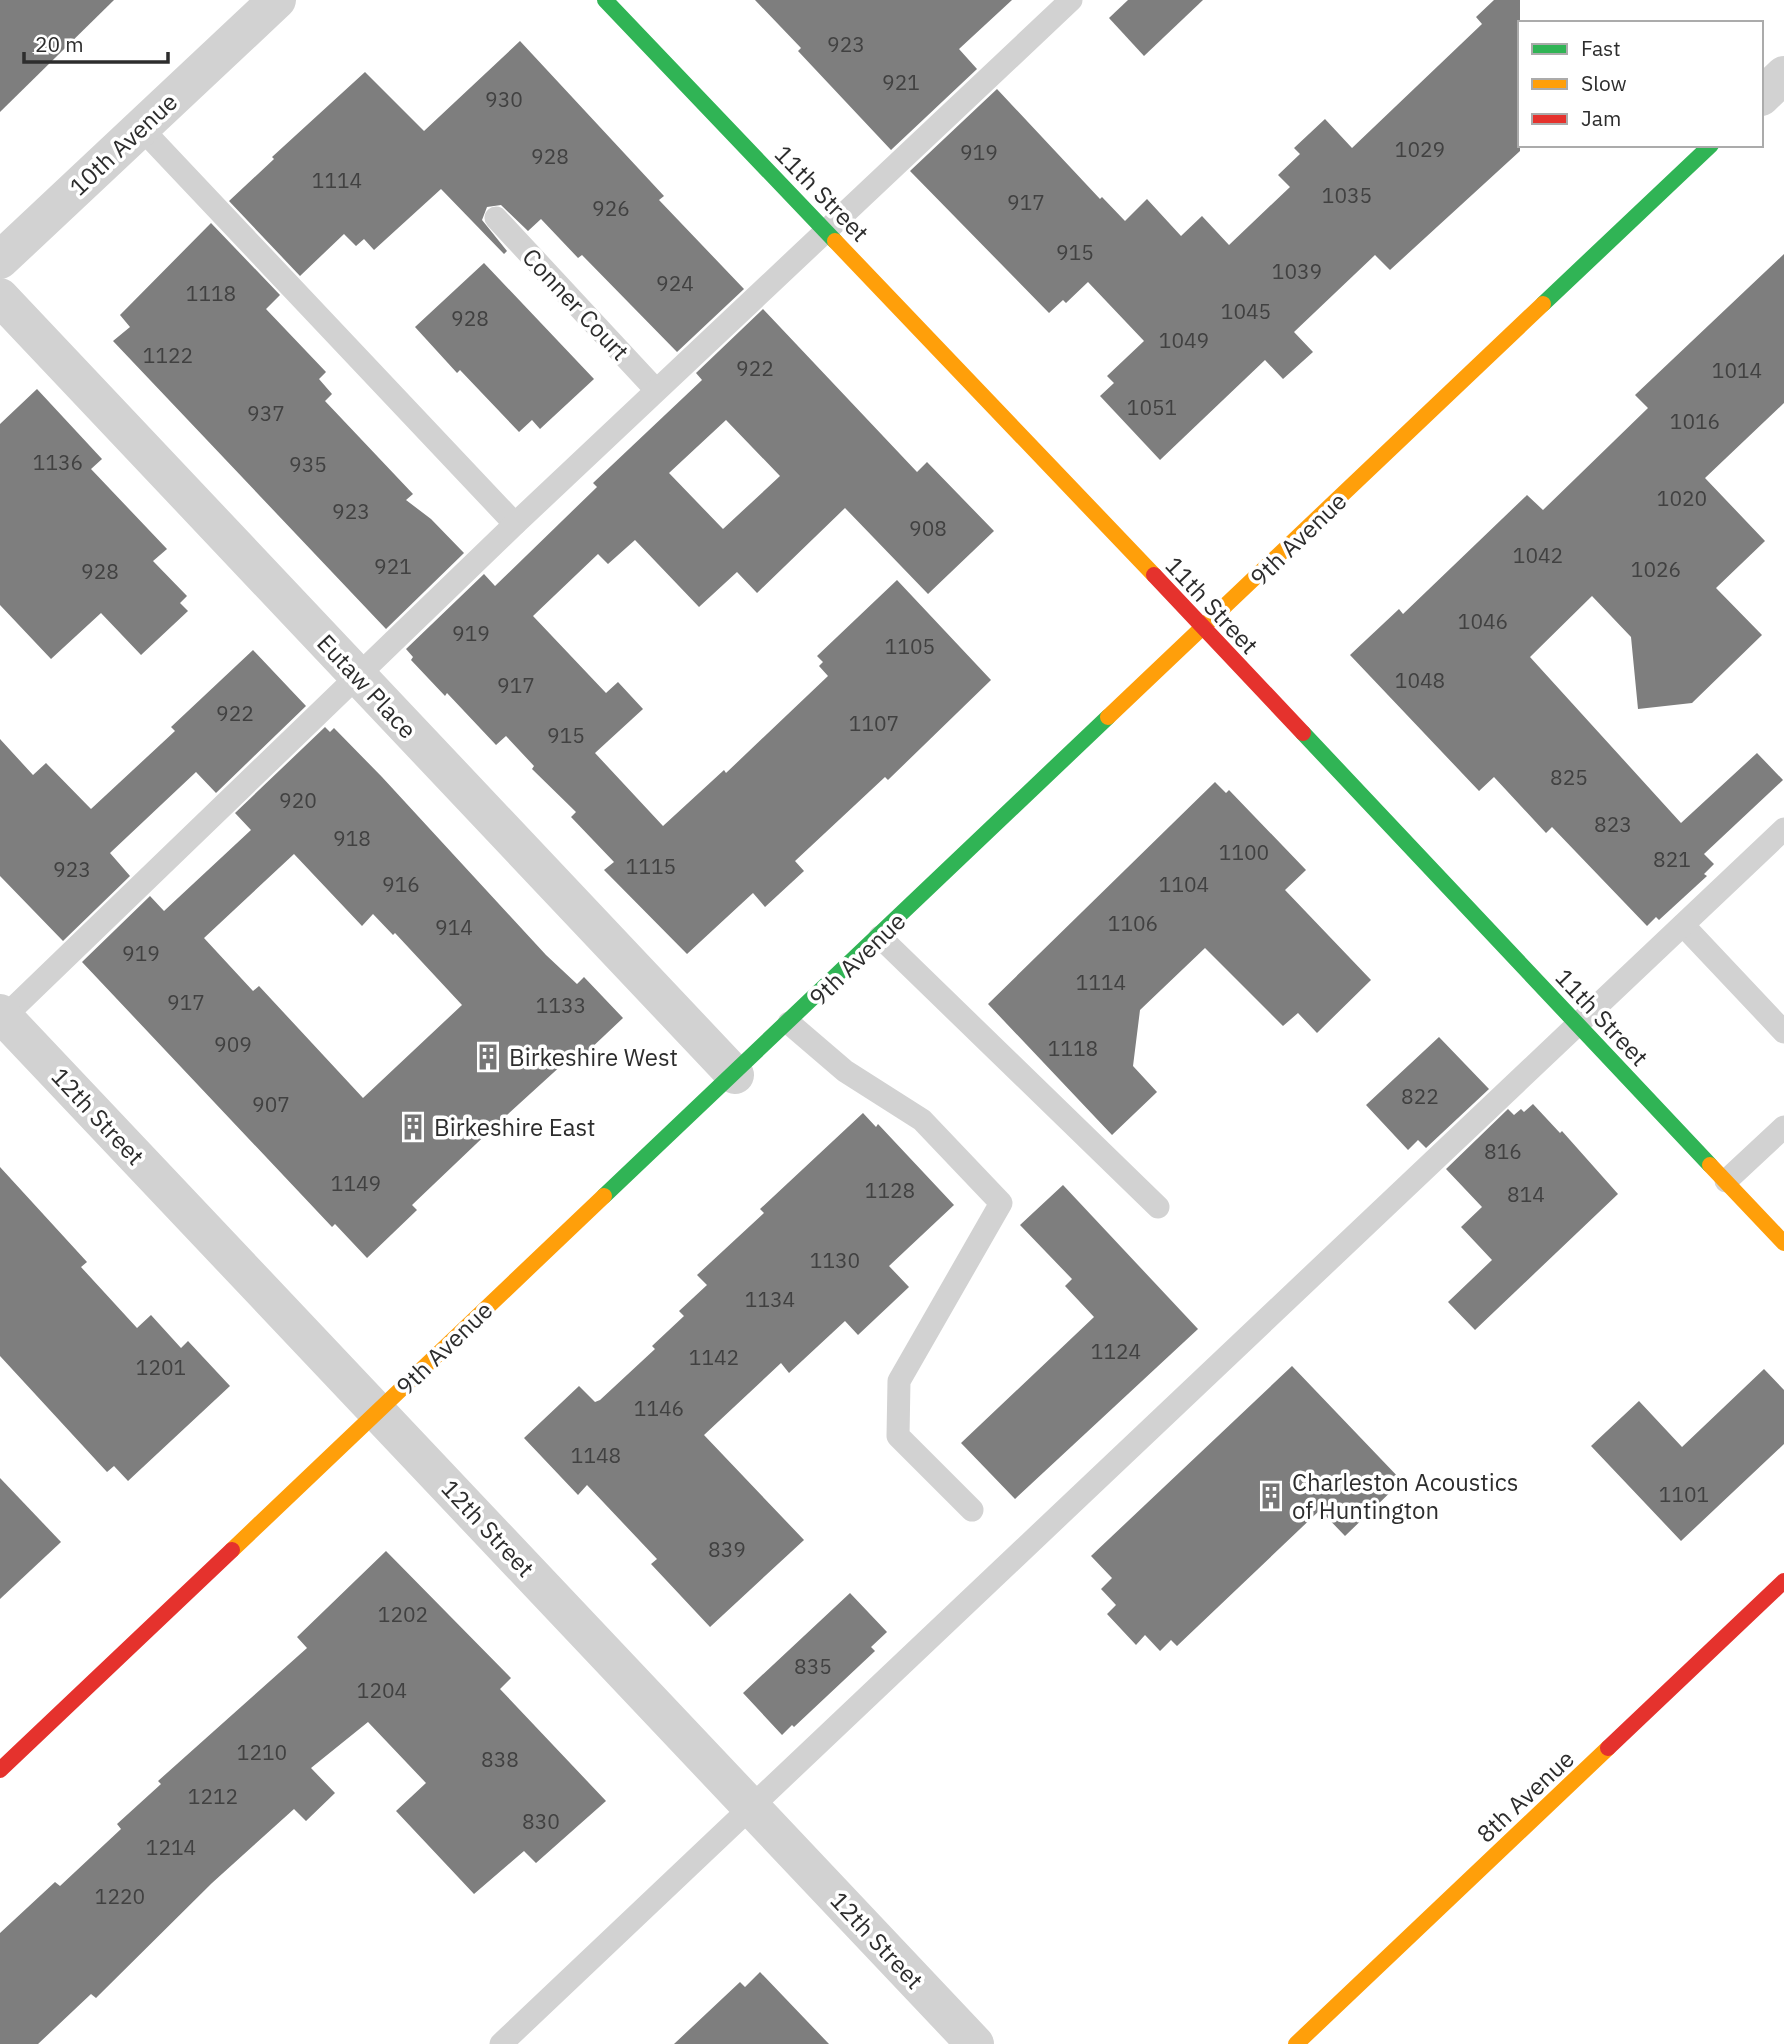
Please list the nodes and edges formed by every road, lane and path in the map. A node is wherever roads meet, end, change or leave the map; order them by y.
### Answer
1 (277, 0) edge
2 (605, 0) edge
3 (1071, 0) edge
4 (1784, 75) edge
5 (1763, 95) edge
6 (141, 128) junction
7 (1709, 147) edge
8 (496, 218) dead end
9 (827, 231) junction
10 (4, 247) edge
11 (7, 305) edge
12 (656, 390) junction
13 (515, 524) junction
14 (1203, 629) junction
15 (357, 676) junction
16 (1784, 830) edge
17 (1683, 925) junction
18 (880, 937) junction
19 (1, 1017) edge
20 (789, 1023) junction
21 (1578, 1025) junction
22 (1784, 1032) edge
23 (735, 1075) junction
24 (1784, 1127) edge
25 (1726, 1181) junction
26 (1158, 1207) dead end
27 (1784, 1243) edge
28 (378, 1411) junction
29 (972, 1510) dead end
30 (1784, 1581) edge
31 (0, 1770) edge
32 (752, 1807) junction
33 (501, 2044) edge
34 (975, 2044) edge
35 (1296, 2044) edge

1 - 6 street, 10th Avenue
2 - 9 street, 11th Street
3 - 9 lane
4 - 5 street
6 - 10 street, 10th Avenue
6 - 13 lane
7 - 14 street, 9th Avenue
8 - 12 lane, Conner Court
9 - 12 lane
9 - 14 street, 11th Street
11 - 15 street, Eutaw Place
12 - 13 lane
13 - 15 lane
14 - 18 street, 9th Avenue
14 - 21 street, 11th Street
15 - 19 lane
15 - 23 street, Eutaw Place
16 - 17 lane
17 - 21 lane
17 - 22 lane
18 - 20 street, 9th Avenue
18 - 26 lane
19 - 28 street, 12th Street
20 - 23 street, 9th Avenue
20 - 29 lane
21 - 25 street, 11th Street
21 - 32 lane
23 - 28 street, 9th Avenue
24 - 25 lane
25 - 27 street, 11th Street
28 - 31 street, 9th Avenue
28 - 32 street, 12th Street
30 - 35 street, 8th Avenue
32 - 33 lane
32 - 34 street, 12th Street

